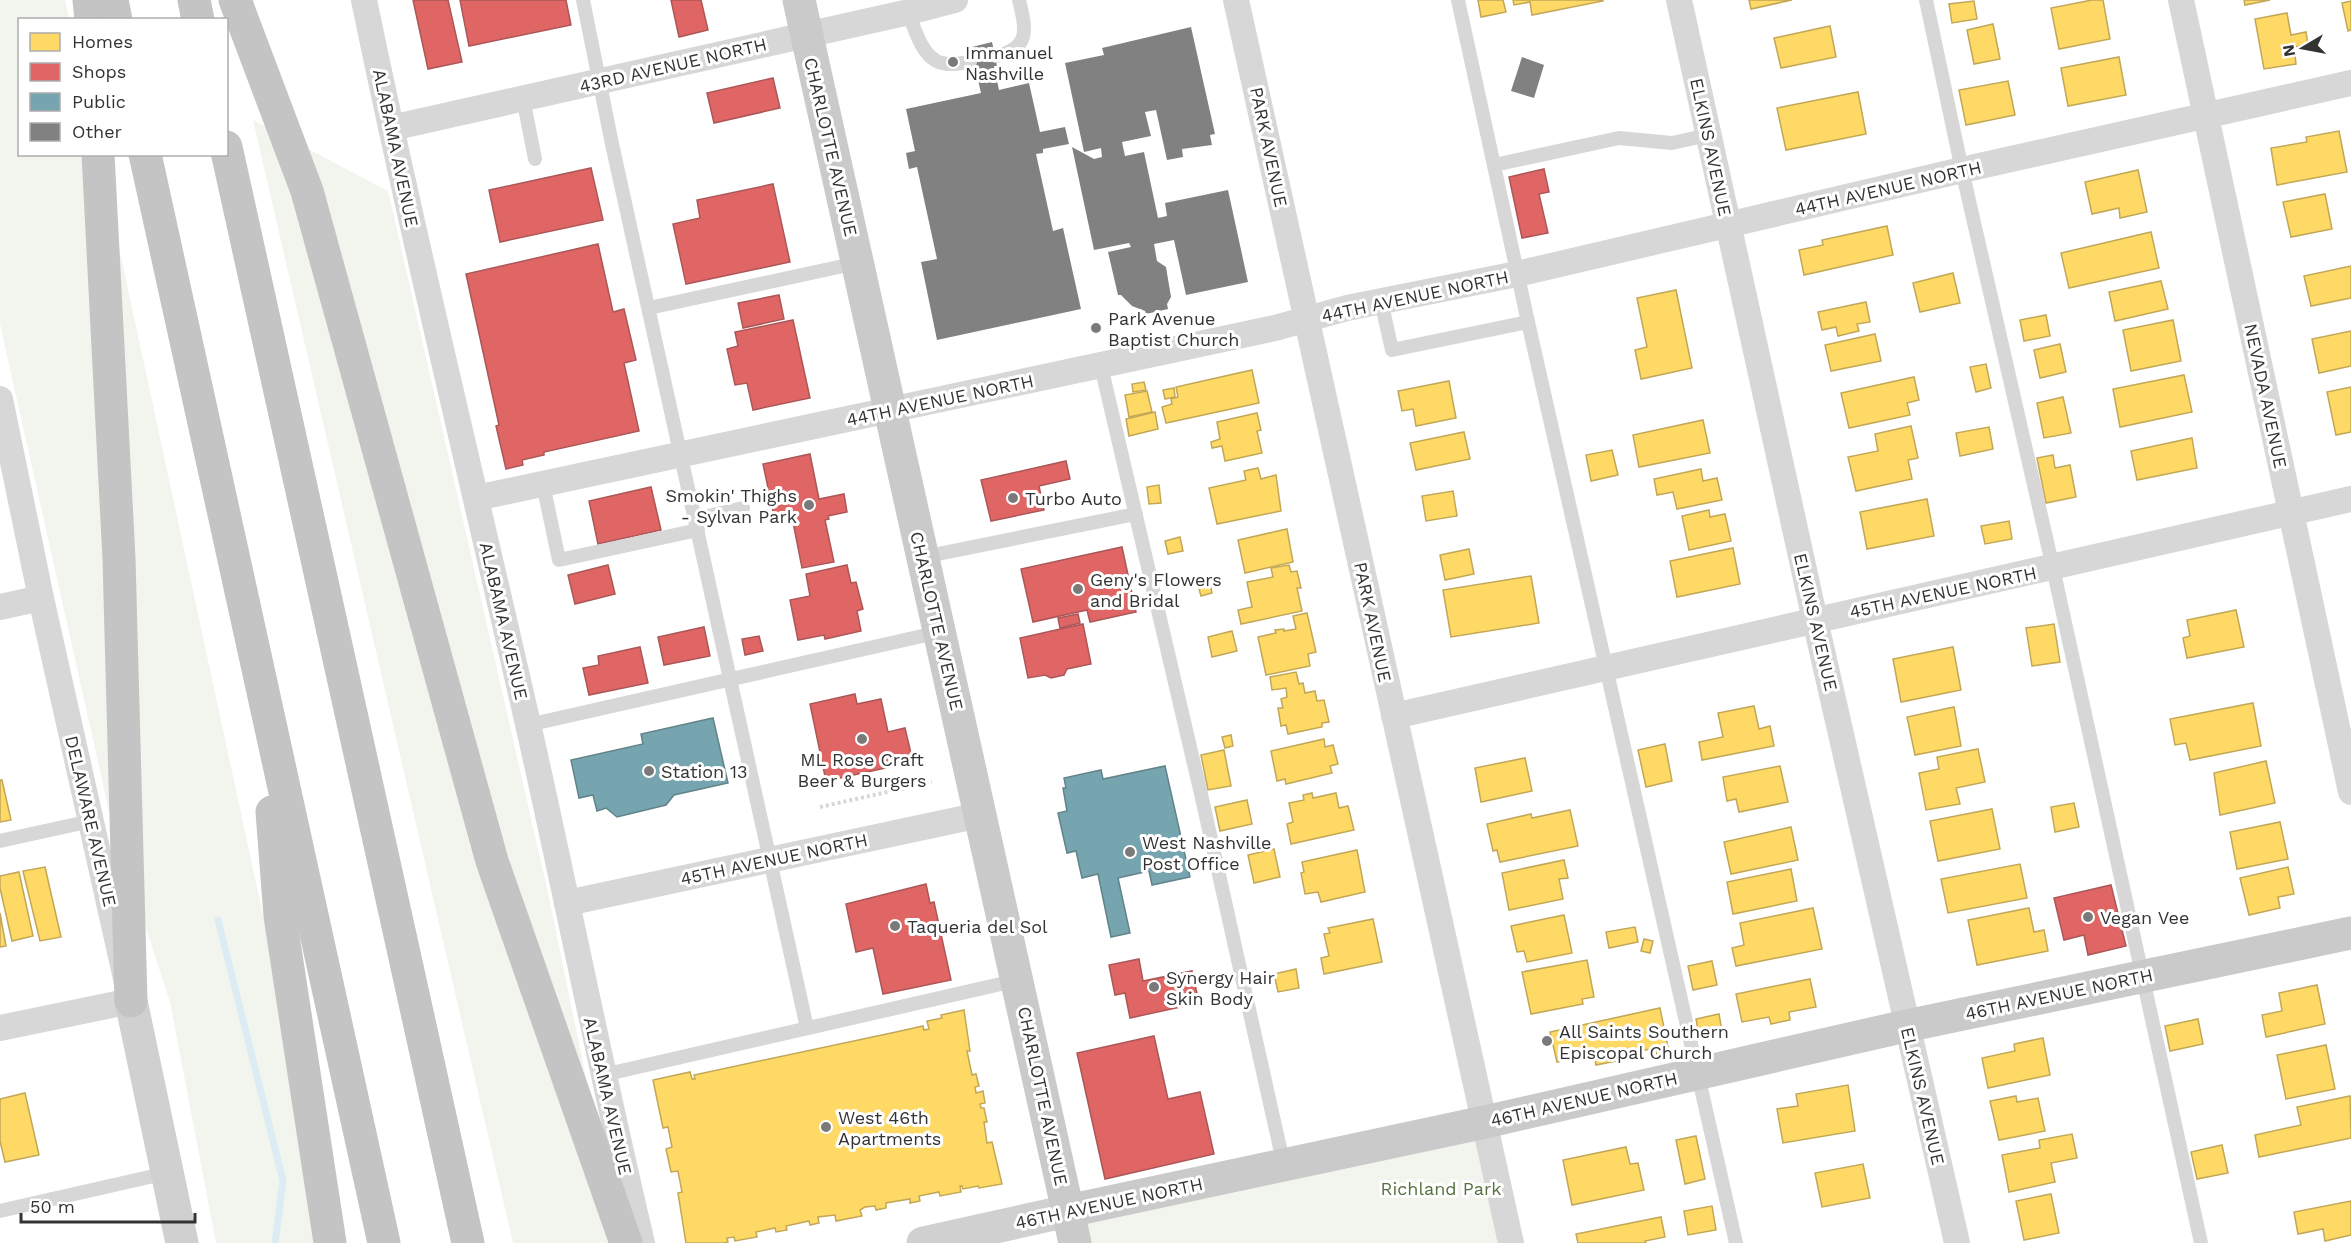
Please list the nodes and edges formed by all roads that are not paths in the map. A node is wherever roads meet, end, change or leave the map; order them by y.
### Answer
1 (90, 0) edge
2 (112, 0) edge
3 (194, 0) edge
4 (235, 0) edge
5 (364, 0) edge
6 (583, 0) edge
7 (799, 0) edge
8 (955, 0) edge
9 (1019, 0) edge
10 (1236, 0) edge
11 (1458, 0) edge
12 (1679, 0) edge
13 (1926, 0) edge
14 (2181, 0) edge
15 (907, 6) edge
16 (90, 18) edge
17 (116, 18) edge
18 (198, 18) edge
19 (806, 34) junction
20 (996, 56) dead end
21 (970, 62) dead end
22 (599, 81) junction
23 (2351, 83) edge
24 (522, 98) junction
25 (2207, 115) junction
26 (391, 128) junction
27 (1708, 135) junction
28 (98, 156) edge
29 (145, 156) edge
30 (228, 156) edge
31 (535, 159) dead end
32 (1494, 165) junction
33 (1962, 170) junction
34 (1728, 226) junction
35 (857, 262) junction
36 (1517, 274) junction
37 (1380, 300) junction
38 (649, 308) junction
39 (1307, 320) junction
40 (1528, 322) junction
41 (1101, 366) junction
42 (0, 399) edge
43 (889, 409) junction
44 (681, 456) junction
45 (543, 484) junction
46 (476, 498) junction
47 (2351, 500) edge
48 (743, 508) dead end
49 (2290, 513) junction
50 (1136, 514) junction
51 (697, 525) junction
52 (923, 557) junction
53 (2053, 568) junction
54 (41, 598) junction
55 (0, 607) edge
56 (1815, 620) junction
57 (940, 632) junction
58 (1606, 667) junction
59 (731, 680) junction
60 (264, 696) junction
61 (1394, 716) junction
62 (528, 725) junction
63 (2351, 792) edge
64 (980, 815) junction
65 (91, 821) junction
66 (0, 841) edge
67 (770, 859) junction
68 (567, 903) junction
69 (2351, 933) edge
70 (2142, 976) junction
71 (1018, 980) junction
72 (131, 1001) junction
73 (1906, 1026) junction
74 (0, 1028) edge
75 (807, 1028) junction
76 (1698, 1072) junction
77 (603, 1075) junction
78 (1485, 1122) junction
79 (1284, 1166) junction
80 (167, 1173) junction
81 (0, 1211) edge
82 (1068, 1211) junction
83 (182, 1243) edge
84 (330, 1243) edge
85 (384, 1243) edge
86 (468, 1243) edge
87 (626, 1243) edge
88 (642, 1243) edge
89 (923, 1243) edge
90 (1075, 1243) edge
91 (1511, 1243) edge
92 (1736, 1243) edge
93 (1957, 1243) edge
94 (2201, 1243) edge

1 - 16 highway
2 - 17 highway
3 - 18 highway
4 - 87 highway
5 - 26 street, ALABAMA AVENUE
6 - 22 lane
7 - 19 main road, CHARLOTTE AVENUE
8 - 15 street, 43RD AVENUE NORTH
9 - 20 lane
10 - 39 street, PARK AVENUE
11 - 32 lane
12 - 27 street, ELKINS AVENUE
13 - 33 lane
14 - 25 street, NEVADA AVENUE
15 - 19 street, 43RD AVENUE NORTH
15 - 21 lane
19 - 22 street, 43RD AVENUE NORTH
19 - 35 main road, CHARLOTTE AVENUE
22 - 24 street, 43RD AVENUE NORTH
22 - 38 lane
23 - 25 street, 44TH AVENUE NORTH
24 - 26 street, 43RD AVENUE NORTH
24 - 31 lane
25 - 33 street, 44TH AVENUE NORTH
25 - 49 street, NEVADA AVENUE
26 - 46 street, ALABAMA AVENUE
27 - 32 lane
27 - 34 street, ELKINS AVENUE
28 - 72 highway
29 - 60 highway
30 - 86 highway
32 - 36 lane
33 - 34 street, 44TH AVENUE NORTH
33 - 53 lane
34 - 36 street, 44TH AVENUE NORTH
34 - 56 street, ELKINS AVENUE
35 - 38 lane
35 - 43 main road, CHARLOTTE AVENUE
36 - 37 street, 44TH AVENUE NORTH
36 - 40 lane
37 - 39 street, 44TH AVENUE NORTH
37 - 40 lane
38 - 44 lane
39 - 41 street, 44TH AVENUE NORTH
39 - 61 street, PARK AVENUE
40 - 58 lane
41 - 43 street, 44TH AVENUE NORTH
41 - 50 lane
42 - 54 street, DELAWARE AVENUE
43 - 44 street, 44TH AVENUE NORTH
43 - 52 main road, CHARLOTTE AVENUE
44 - 45 street, 44TH AVENUE NORTH
44 - 51 lane
45 - 46 street, 44TH AVENUE NORTH
45 - 51 lane
46 - 62 street, ALABAMA AVENUE
47 - 49 street, 45TH AVENUE NORTH
48 - 51 lane
49 - 53 street, 45TH AVENUE NORTH
49 - 63 street, NEVADA AVENUE
50 - 52 lane
50 - 79 lane
51 - 59 lane
52 - 57 main road, CHARLOTTE AVENUE
53 - 56 street, 45TH AVENUE NORTH
53 - 70 lane
54 - 55 street
54 - 65 street, DELAWARE AVENUE
56 - 58 street, 45TH AVENUE NORTH
56 - 73 street, ELKINS AVENUE
57 - 59 lane
57 - 64 main road, CHARLOTTE AVENUE
58 - 61 street, 45TH AVENUE NORTH
58 - 76 lane
59 - 62 lane
59 - 67 lane
60 - 84 highway
60 - 85 highway
61 - 78 street, PARK AVENUE
62 - 68 street, ALABAMA AVENUE
64 - 67 street, 45TH AVENUE NORTH
64 - 71 main road, CHARLOTTE AVENUE
65 - 66 lane
65 - 72 street, DELAWARE AVENUE
67 - 68 street, 45TH AVENUE NORTH
67 - 75 lane
68 - 77 street, ALABAMA AVENUE
69 - 70 main road, 46TH AVENUE NORTH
70 - 73 main road, 46TH AVENUE NORTH
70 - 94 lane
71 - 75 lane
71 - 82 main road, CHARLOTTE AVENUE
72 - 74 street
72 - 80 main road, DELAWARE AVENUE
73 - 76 main road, 46TH AVENUE NORTH
73 - 93 street, ELKINS AVENUE
75 - 77 lane
76 - 78 main road, 46TH AVENUE NORTH
76 - 92 lane
77 - 88 street, ALABAMA AVENUE
78 - 79 main road, 46TH AVENUE NORTH
78 - 91 street, PARK AVENUE
79 - 82 main road, 46TH AVENUE NORTH
80 - 81 lane
80 - 83 main road, DELAWARE AVENUE
82 - 89 main road, 46TH AVENUE NORTH
82 - 90 main road, CHARLOTTE AVENUE

